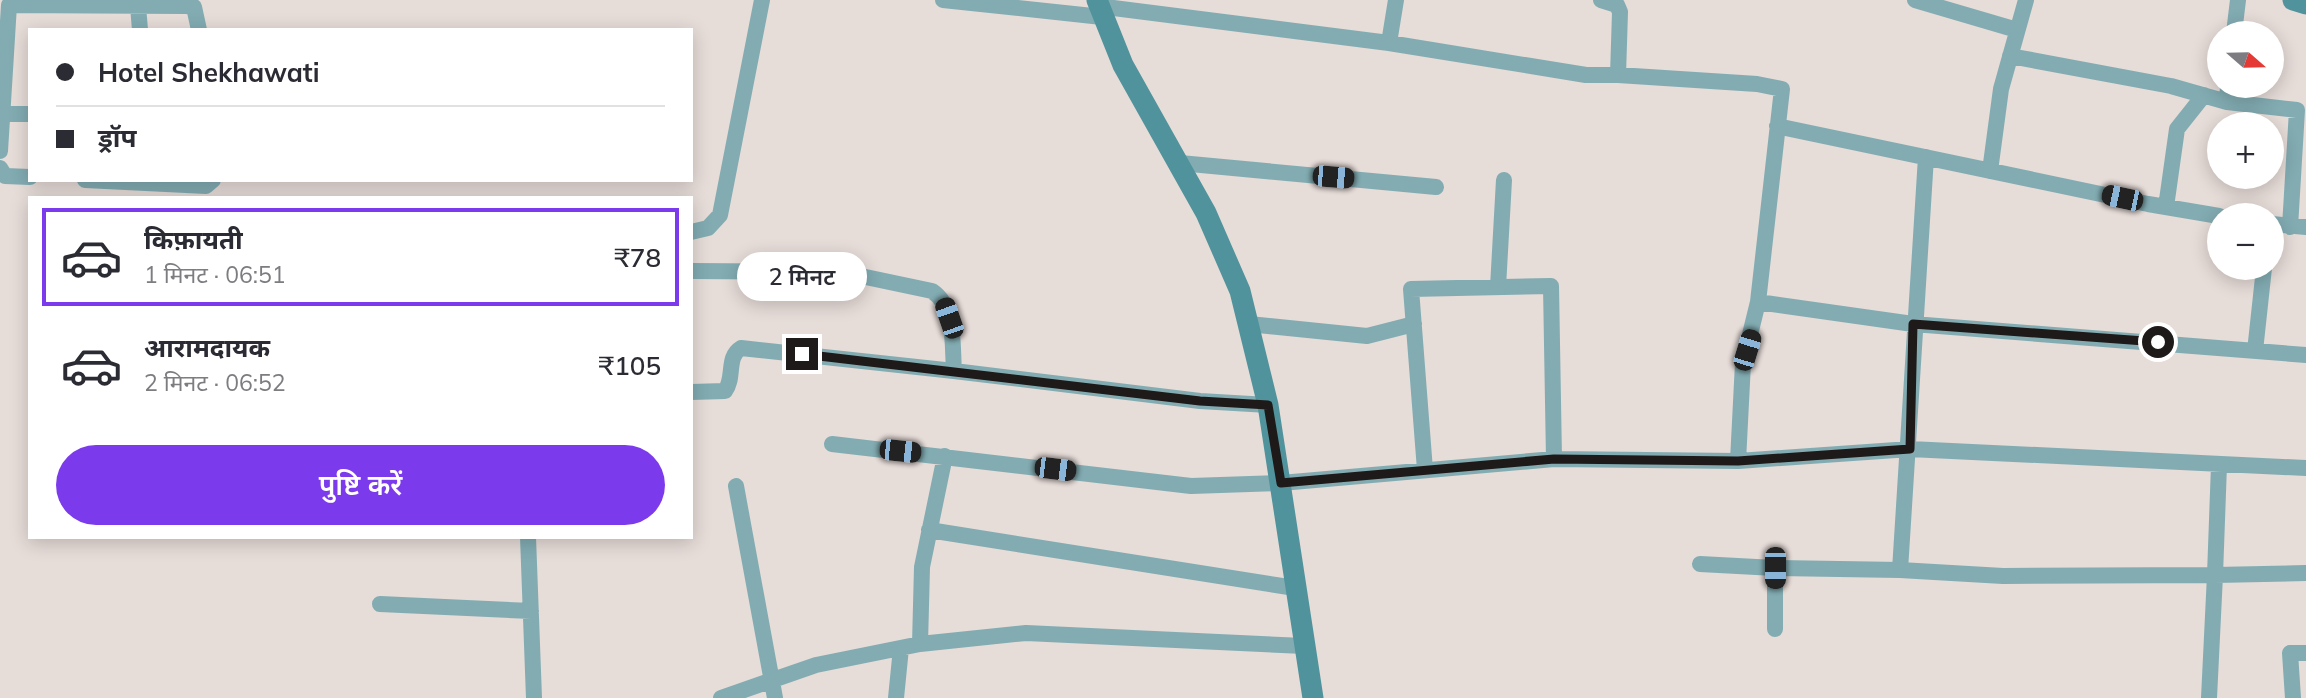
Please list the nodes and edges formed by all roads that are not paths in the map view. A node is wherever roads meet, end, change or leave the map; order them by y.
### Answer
1 (762, 0) edge
2 (943, 0) edge
3 (1396, 0) edge
4 (1601, 0) edge
5 (1915, 0) edge
6 (2026, 0) edge
7 (2238, 0) edge
8 (2293, 0) edge
9 (2306, 4) edge
10 (138, 6) junction
11 (1099, 8) edge
12 (2235, 21) edge
13 (3, 22) edge
14 (139, 28) edge
15 (199, 28) edge
16 (2017, 30) junction
17 (1389, 43) junction
18 (2010, 56) junction
19 (1618, 75) junction
20 (2204, 95) junction
21 (2207, 95) edge
22 (2245, 98) edge
23 (2, 114) junction
24 (28, 114) edge
25 (1777, 126) junction
26 (0, 151) edge
27 (1926, 157) junction
28 (1180, 163) junction
29 (0, 168) edge
30 (1990, 171) junction
31 (28, 177) edge
32 (1504, 180) dead end
33 (149, 182) edge
34 (211, 182) edge
35 (1436, 187) dead end
36 (2166, 207) junction
37 (2207, 214) edge
38 (2298, 228) edge
39 (693, 232) edge
40 (693, 271) edge
41 (2263, 280) edge
42 (1498, 287) junction
43 (1758, 302) junction
44 (1248, 324) junction
45 (1414, 324) junction
46 (1913, 324) junction
47 (2255, 351) junction
48 (2306, 355) edge
49 (954, 370) junction
50 (693, 392) edge
51 (1268, 405) junction
52 (832, 444) dead end
53 (1910, 449) junction
54 (945, 456) junction
55 (1554, 459) junction
56 (1738, 461) junction
57 (2219, 465) junction
58 (2306, 468) edge
59 (1425, 470) junction
60 (1281, 483) junction
61 (736, 486) dead end
62 (929, 530) junction
63 (528, 539) edge
64 (1700, 564) dead end
65 (1775, 568) junction
66 (1900, 570) junction
67 (2306, 573) edge
68 (2215, 575) junction
69 (1295, 588) junction
70 (380, 604) dead end
71 (531, 611) junction
72 (1775, 629) dead end
73 (920, 645) junction
74 (1304, 646) junction
75 (901, 648) junction
76 (2306, 653) edge
77 (772, 681) junction
78 (534, 698) edge
79 (722, 698) edge
80 (775, 698) edge
81 (896, 698) edge
82 (1313, 698) edge
83 (2209, 698) edge
84 (2293, 698) edge

1 - 39 street
2 - 11 street
3 - 17 street
4 - 19 street
5 - 16 street
6 - 16 street
7 - 12 street
8 - 9 street
10 - 13 street
10 - 14 street
10 - 15 street
11 - 17 street
11 - 28 street
13 - 23 street
16 - 18 street
17 - 19 street
18 - 20 street
18 - 30 street
19 - 25 street
20 - 21 street
20 - 36 street
22 - 38 street
23 - 24 street
23 - 26 street
25 - 27 street
25 - 43 street
27 - 30 street
27 - 46 street
28 - 35 street
28 - 44 street
29 - 31 street
30 - 36 street
32 - 42 street
33 - 34 street
36 - 37 street
40 - 49 street
41 - 47 street
42 - 45 street
42 - 55 street
43 - 46 street
43 - 56 street
44 - 45 street
44 - 51 street
45 - 59 street
46 - 47 street
46 - 53 street
47 - 48 street
49 - 50 street
49 - 51 street
51 - 60 street
52 - 54 street
53 - 56 street
53 - 57 street
53 - 66 street
54 - 60 street
54 - 62 street
55 - 56 street
55 - 59 street
57 - 58 street
57 - 68 street
59 - 60 street
60 - 69 street
61 - 77 street
62 - 69 street
62 - 73 street
63 - 71 street
64 - 65 street
65 - 66 street
65 - 72 street
66 - 68 street
67 - 68 street
68 - 83 street
69 - 74 street
70 - 71 street
71 - 78 street
73 - 74 street
73 - 75 street
74 - 82 street
75 - 77 street
75 - 81 street
76 - 84 street
77 - 79 street
77 - 80 street

